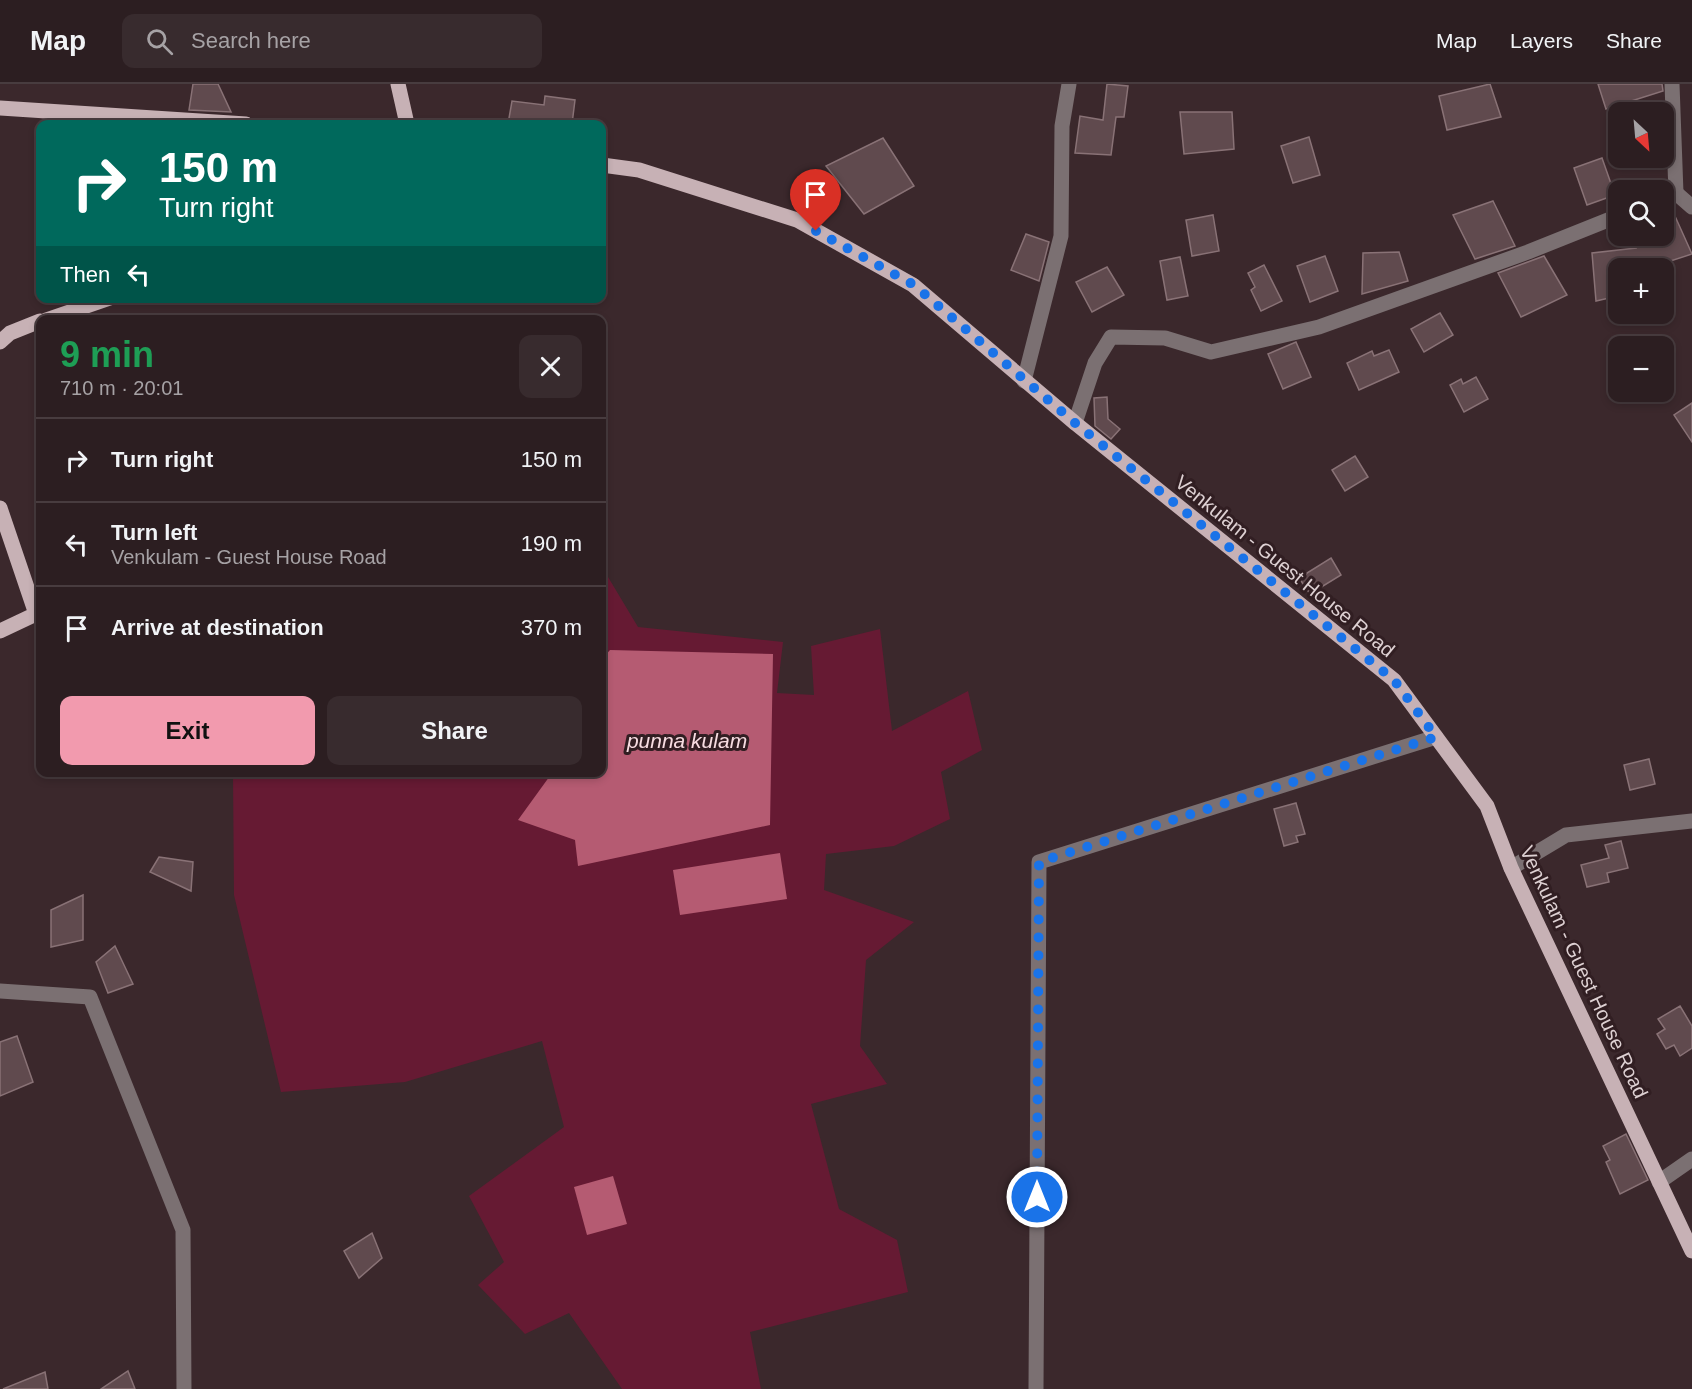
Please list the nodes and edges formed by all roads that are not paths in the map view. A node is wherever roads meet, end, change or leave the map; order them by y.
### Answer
1 (398, 84) edge
2 (1069, 84) edge
3 (1672, 84) edge
4 (0, 108) edge
5 (184, 120) edge
6 (406, 120) edge
7 (606, 166) edge
8 (1670, 180) edge
9 (1674, 197) edge
10 (1692, 207) edge
11 (1608, 220) edge
12 (95, 303) edge
13 (61, 315) edge
14 (36, 323) edge
15 (0, 342) edge
16 (1024, 381) junction
17 (1075, 423) junction
18 (0, 508) edge
19 (0, 631) edge
20 (1436, 737) junction
21 (1692, 820) edge
22 (1511, 868) junction
23 (0, 991) edge
24 (1692, 1159) edge
25 (1659, 1182) junction
26 (1692, 1251) edge
27 (184, 1389) edge
28 (1036, 1389) edge

1 - 6 main road
2 - 16 street
3 - 8 street
4 - 5 main road
7 - 16 main road, Venkulam - Guest House Road
9 - 10 street
11 - 17 street
12 - 13 main road
14 - 15 main road
16 - 17 main road, Venkulam - Guest House Road
17 - 20 main road, Venkulam - Guest House Road
18 - 19 main road
20 - 22 main road, Venkulam - Guest House Road
20 - 28 street
21 - 22 street
22 - 25 main road, Venkulam - Guest House Road
23 - 27 street
24 - 25 street
25 - 26 main road, Venkulam - Guest House Road

